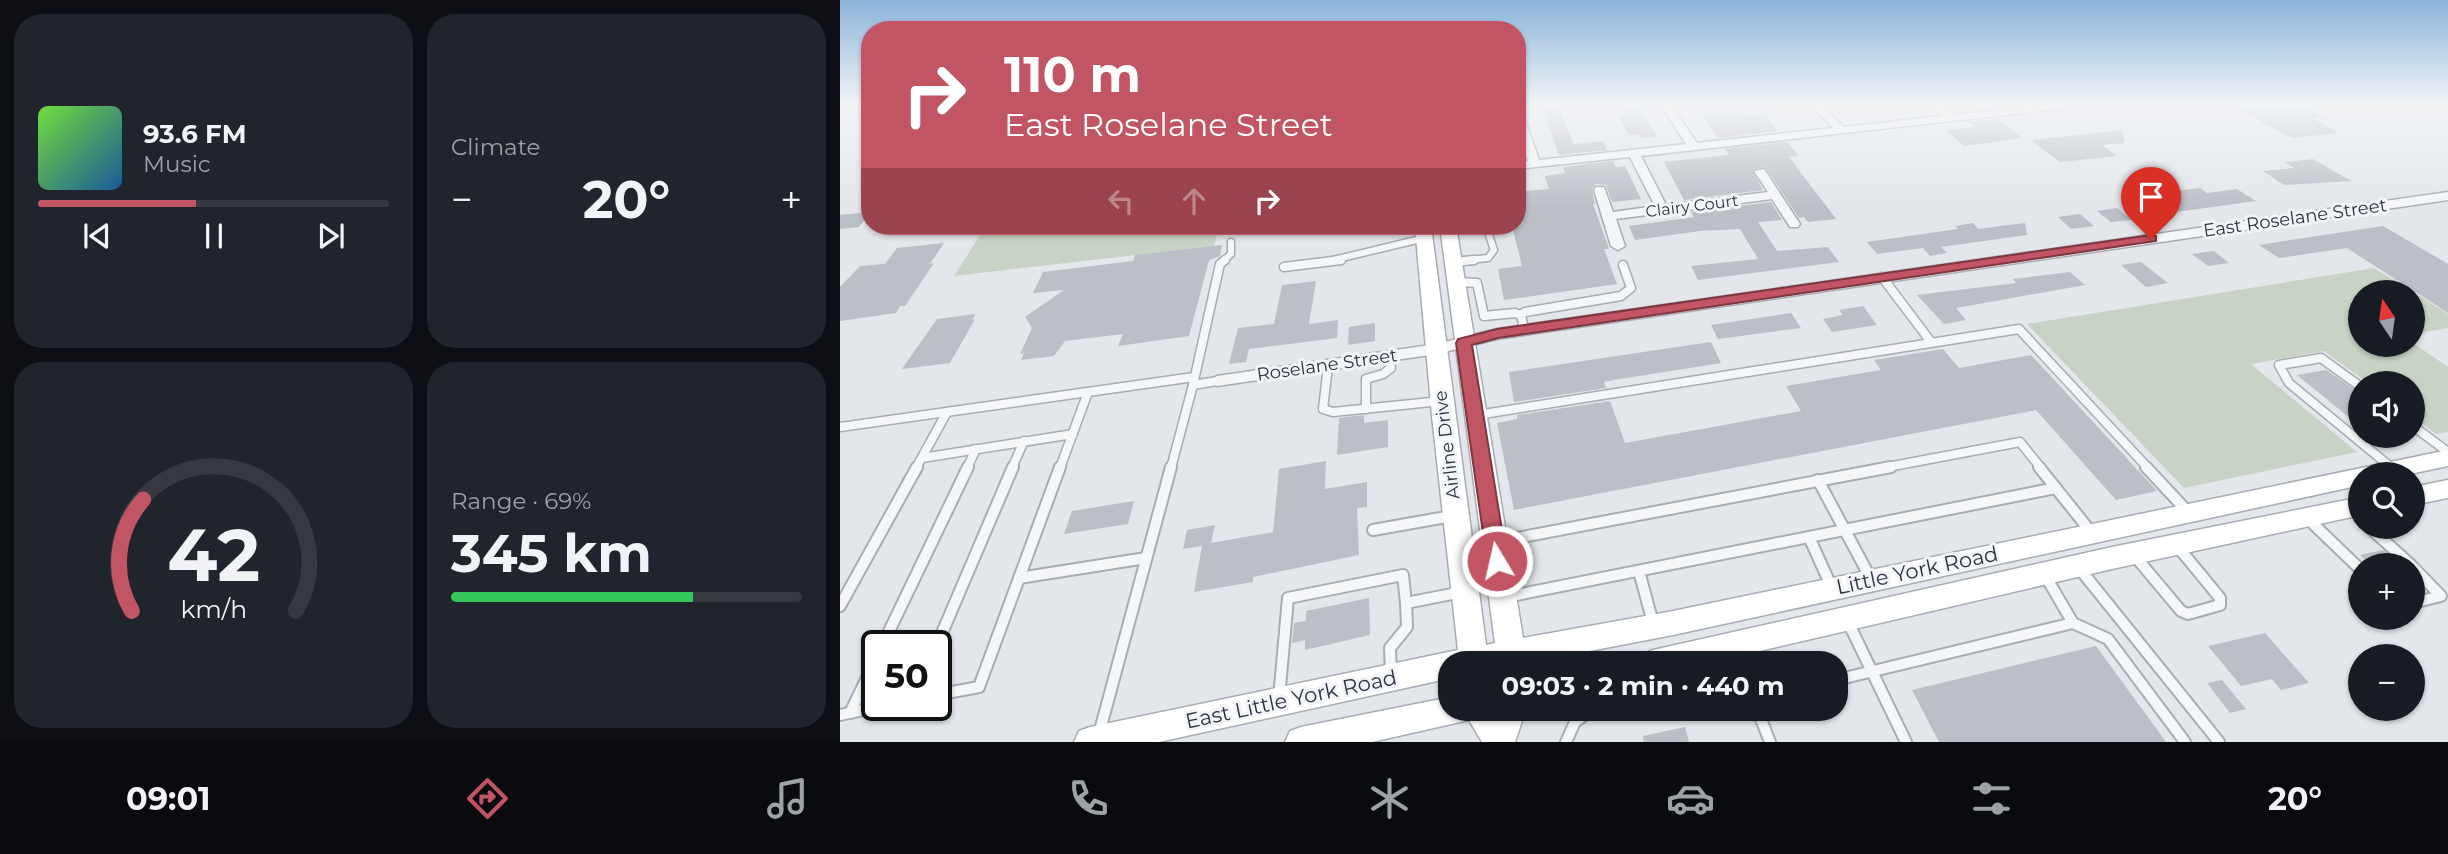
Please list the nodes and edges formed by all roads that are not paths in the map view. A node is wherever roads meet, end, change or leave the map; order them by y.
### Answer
1 (1527, 140) edge
2 (1689, 140) edge
3 (1758, 140) edge
4 (1694, 147) junction
5 (1634, 153) junction
6 (1535, 164) junction
7 (1526, 165) edge
8 (1760, 171) dead end
9 (1600, 190) dead end
10 (1776, 195) junction
11 (2448, 196) edge
12 (1662, 209) junction
13 (1608, 216) junction
14 (1794, 224) dead end
15 (1415, 235) edge
16 (1424, 235) edge
17 (1450, 235) edge
18 (1489, 235) edge
19 (1231, 242) dead end
20 (1618, 246) dead end
21 (1454, 262) junction
22 (1623, 265) dead end
23 (1284, 267) dead end
24 (1882, 277) junction
25 (1457, 282) junction
26 (1523, 322) junction
27 (1931, 342) junction
28 (1464, 343) junction
29 (1437, 349) junction
30 (1390, 356) junction
31 (1328, 366) junction
32 (2348, 378) edge
33 (1193, 381) junction
34 (1217, 381) joint
35 (1088, 392) junction
36 (1441, 401) junction
37 (1366, 409) junction
38 (947, 412) junction
39 (1475, 415) junction
40 (840, 427) edge
41 (2348, 432) edge
42 (1073, 434) junction
43 (2425, 435) edge
44 (1024, 441) junction
45 (2368, 448) edge
46 (976, 449) junction
47 (2448, 452) edge
48 (922, 457) junction
49 (2448, 458) edge
50 (2385, 462) edge
51 (2425, 463) edge
52 (2348, 479) edge
53 (1818, 480) junction
54 (2056, 488) junction
55 (2446, 492) edge
56 (2425, 495) edge
57 (2188, 512) junction
58 (2348, 512) edge
59 (1455, 516) junction
60 (2306, 517) junction
61 (1373, 530) dead end
62 (1844, 530) junction
63 (2091, 532) junction
64 (2211, 536) junction
65 (1809, 537) junction
66 (2382, 539) edge
67 (1494, 542) junction
68 (2175, 544) junction
69 (2398, 553) edge
70 (2122, 555) junction
71 (2348, 557) edge
72 (1146, 558) junction
73 (2077, 565) junction
74 (1640, 571) junction
75 (2043, 573) junction
76 (1019, 578) junction
77 (2425, 578) edge
78 (1871, 579) junction
79 (1832, 588) junction
80 (1465, 592) junction
81 (1503, 598) junction
82 (2425, 600) edge
83 (1406, 603) junction
84 (840, 606) edge
85 (1845, 617) junction
86 (2073, 624) junction
87 (1654, 626) junction
88 (890, 630) edge
89 (943, 630) edge
90 (1464, 651) edge
91 (1510, 651) edge
92 (1542, 651) edge
93 (1748, 651) edge
94 (1438, 668) edge
95 (1872, 672) junction
96 (1848, 677) edge
97 (1391, 678) junction
98 (861, 686) edge
99 (952, 692) edge
100 (1279, 701) junction
101 (845, 714) edge
102 (1438, 714) edge
103 (1487, 721) edge
104 (1507, 721) edge
105 (1576, 721) edge
106 (1762, 721) edge
107 (1344, 738) edge
108 (1095, 741) edge
109 (1301, 742) edge
110 (1499, 742) edge
111 (1566, 742) edge
112 (1770, 742) edge
113 (1906, 742) edge
114 (2185, 742) edge
115 (2219, 742) edge

1 - 6 street
2 - 4 street
3 - 4 street
4 - 5 street
5 - 6 street
5 - 12 street
6 - 7 street
8 - 10 street
9 - 13 street
10 - 12 street, Clairy Court
10 - 14 street
11 - 24 street, East Roselane Street
12 - 13 street, Clairy Court
13 - 20 street
15 - 23 lane
16 - 29 main road, Airline Drive
17 - 21 main road, Airline Drive
18 - 21 lane
19 - 33 lane
21 - 25 main road, Airline Drive
22 - 26 lane
24 - 26 street, East Roselane Street
24 - 27 lane
25 - 26 lane
25 - 28 main road, Airline Drive
26 - 28 street, East Roselane Street
27 - 39 lane
27 - 57 lane
28 - 29 street, East Roselane Street
28 - 39 main road, Airline Drive
29 - 30 street, Roselane Street
29 - 36 main road, Airline Drive
30 - 31 street, Roselane Street
30 - 37 lane
31 - 34 street, Roselane Street
31 - 37 lane
32 - 41 lane
33 - 34 lane
33 - 35 lane
33 - 72 lane
35 - 38 lane
35 - 42 lane
36 - 37 lane
36 - 59 main road, Airline Drive
38 - 40 lane
38 - 48 lane
39 - 67 main road, Airline Drive
42 - 44 lane
42 - 76 lane
43 - 47 lane
44 - 46 lane
44 - 89 lane
45 - 50 lane
46 - 48 lane
46 - 88 lane
48 - 84 lane
49 - 51 main road
52 - 57 main road, Little York Road
53 - 54 lane
53 - 62 lane
53 - 67 lane
54 - 62 lane
54 - 63 lane
55 - 56 main road
57 - 63 main road, Little York Road
57 - 64 main road
58 - 60 main road, Little York Road
59 - 61 lane
59 - 80 main road, Airline Drive
60 - 64 main road, Little York Road
60 - 71 lane
62 - 65 lane
62 - 78 lane
63 - 70 main road
63 - 78 main road, Little York Road
64 - 68 main road, Little York Road
65 - 74 lane
65 - 79 lane
66 - 69 lane
67 - 81 main road, Airline Drive
68 - 70 main road, Little York Road
68 - 70 lane
70 - 73 main road, Little York Road
72 - 76 lane
72 - 108 lane
73 - 75 main road, Little York Road
73 - 115 lane
74 - 81 lane
74 - 87 lane
75 - 85 main road, Little York Road
75 - 86 lane
76 - 99 lane
77 - 82 lane
78 - 79 main road, Little York Road
79 - 85 main road
79 - 87 main road, Little York Road
80 - 83 lane
80 - 90 main road, Airline Drive
81 - 91 main road, Airline Drive
83 - 97 lane
83 - 100 lane
85 - 93 main road, Little York Road
85 - 95 lane
86 - 95 lane
86 - 114 lane
87 - 92 main road, Little York Road
94 - 97 main road, East Little York Road
95 - 96 lane
95 - 113 lane
97 - 100 main road, East Little York Road
98 - 101 lane
100 - 108 main road, East Little York Road
102 - 107 main road
103 - 110 main road
104 - 110 main road
105 - 111 lane
106 - 112 lane
107 - 109 main road

